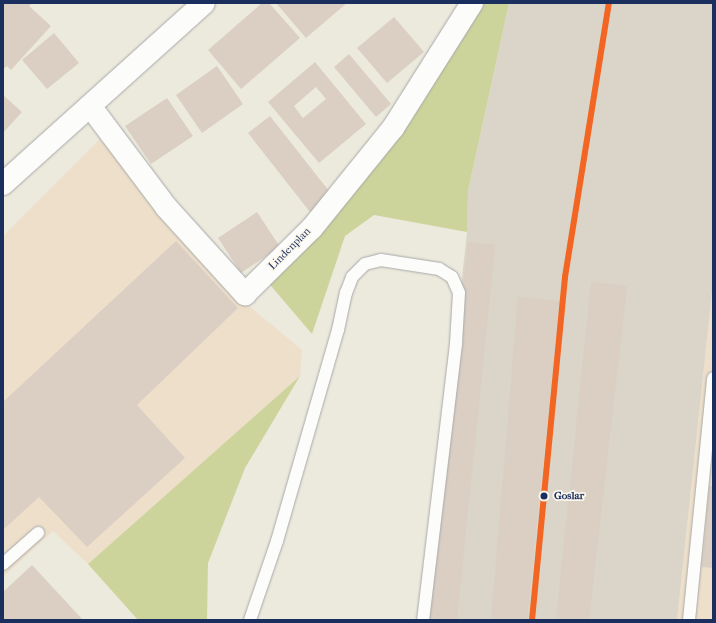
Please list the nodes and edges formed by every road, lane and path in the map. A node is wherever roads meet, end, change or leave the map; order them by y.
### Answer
1 (204, 3) edge
2 (472, 3) edge
3 (90, 106) junction
4 (3, 184) edge
5 (713, 378) edge
6 (38, 532) dead end
7 (3, 564) edge
8 (250, 620) edge
9 (423, 620) edge
10 (689, 620) edge

1 - 3 street
2 - 3 street, Lindenplan
3 - 4 street
5 - 10 lane
6 - 7 lane
8 - 9 lane

